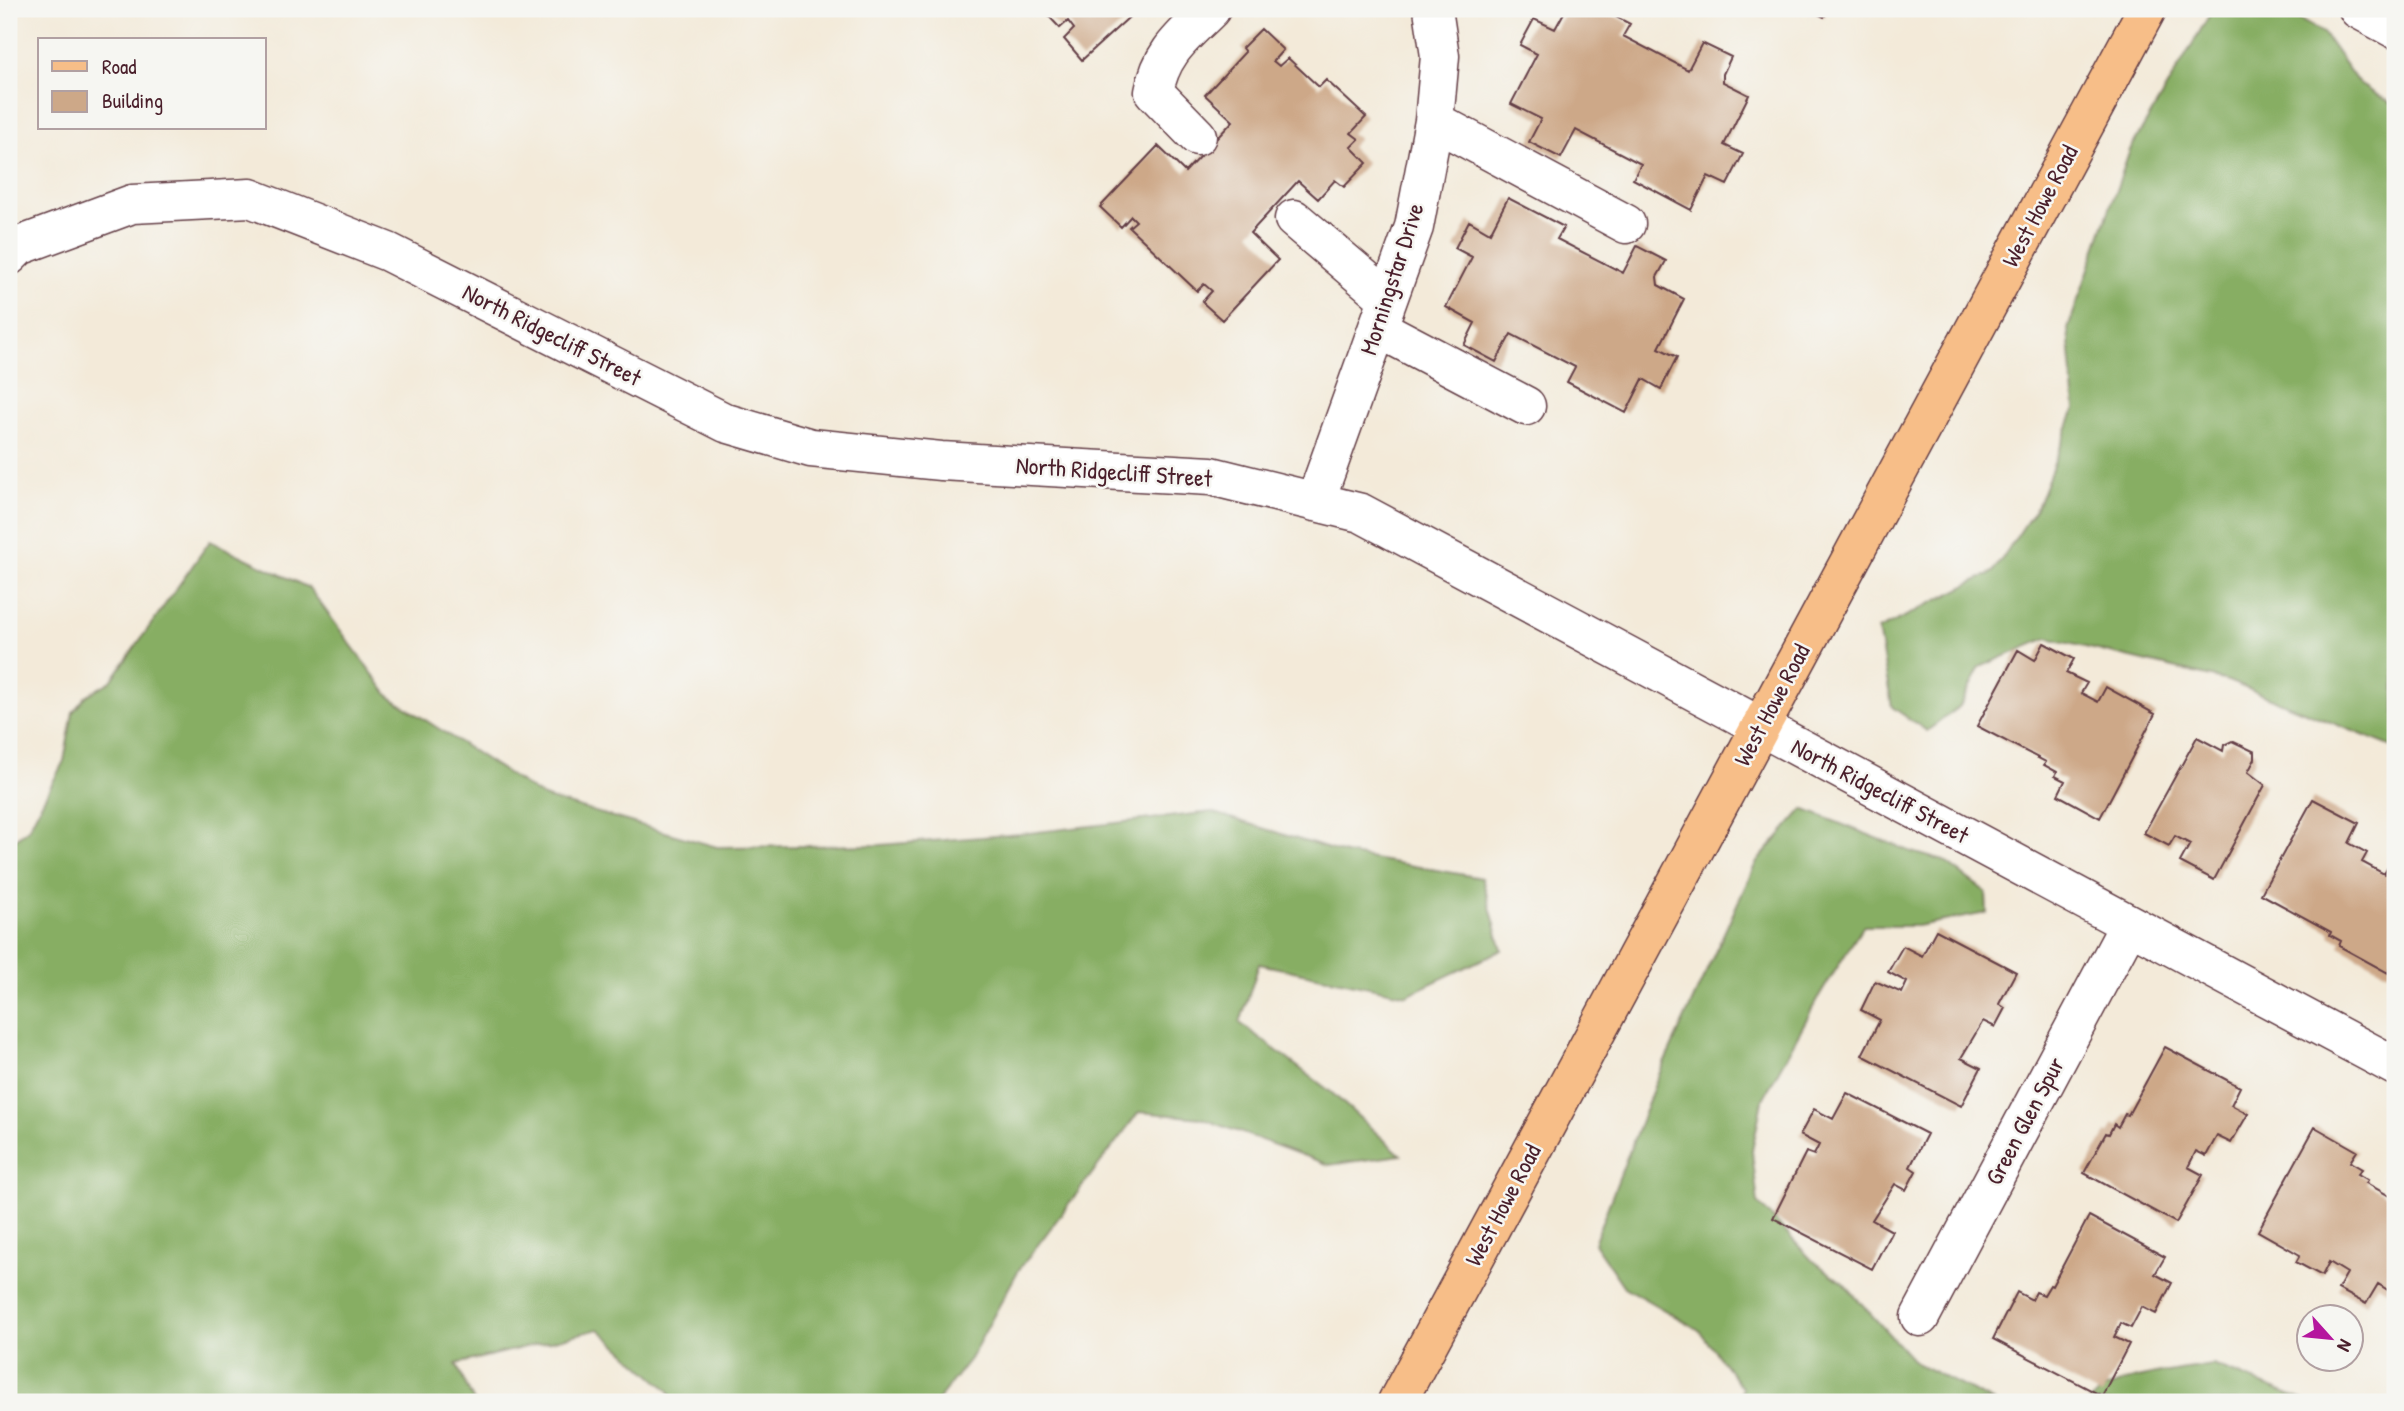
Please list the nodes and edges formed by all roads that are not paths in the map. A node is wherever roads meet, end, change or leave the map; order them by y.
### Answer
1 (1211, 9) edge
2 (1433, 9) edge
3 (2147, 9) edge
4 (2358, 9) edge
5 (2395, 29) edge
6 (1434, 121) junction
7 (1197, 136) dead end
8 (1294, 219) dead end
9 (1626, 225) dead end
10 (9, 256) edge
11 (1382, 313) junction
12 (1525, 406) dead end
13 (1315, 502) junction
14 (1760, 727) junction
15 (2129, 925) junction
16 (2395, 1066) edge
17 (1920, 1317) dead end
18 (1397, 1402) edge

1 - 7 street
2 - 6 street, Morningstar Drive
3 - 14 main road, West Howe Road
4 - 5 street
6 - 9 street
6 - 11 street, Morningstar Drive
8 - 11 street
10 - 13 street, North Ridgecliff Street
11 - 12 street
11 - 13 street, Morningstar Drive
13 - 14 street, North Ridgecliff Street
14 - 15 street, North Ridgecliff Street
14 - 18 main road, West Howe Road
15 - 16 street, North Ridgecliff Street
15 - 17 street, Green Glen Spur

